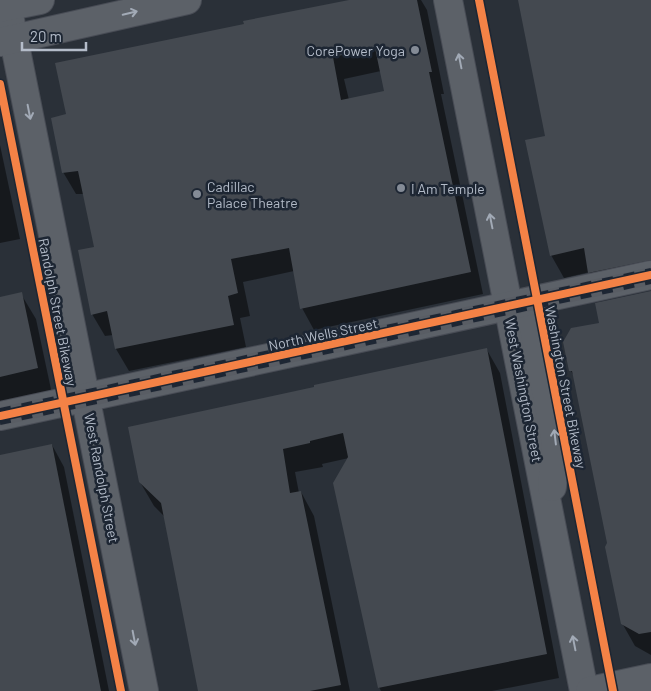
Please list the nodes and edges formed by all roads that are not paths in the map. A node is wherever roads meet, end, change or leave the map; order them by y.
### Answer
1 (40, 0) edge
2 (187, 0) edge
3 (448, 0) edge
4 (5, 5) edge
5 (7, 41) edge
6 (651, 275) edge
7 (519, 304) junction
8 (86, 398) junction
9 (0, 416) edge
10 (651, 678) edge
11 (144, 691) edge
12 (584, 691) edge
13 (590, 691) edge

1 - 4 main road
5 -> 2 main road
7 -> 3 main road, West Washington Street
4 - 5 main road, West Randolph Street
5 -> 8 main road, West Randolph Street
6 - 7 main road, North Wells Street
7 - 8 main road, North Wells Street
12 -> 7 main road, West Washington Street
8 - 9 main road, North Wells Street
8 -> 11 main road, West Randolph Street
10 - 13 main road

